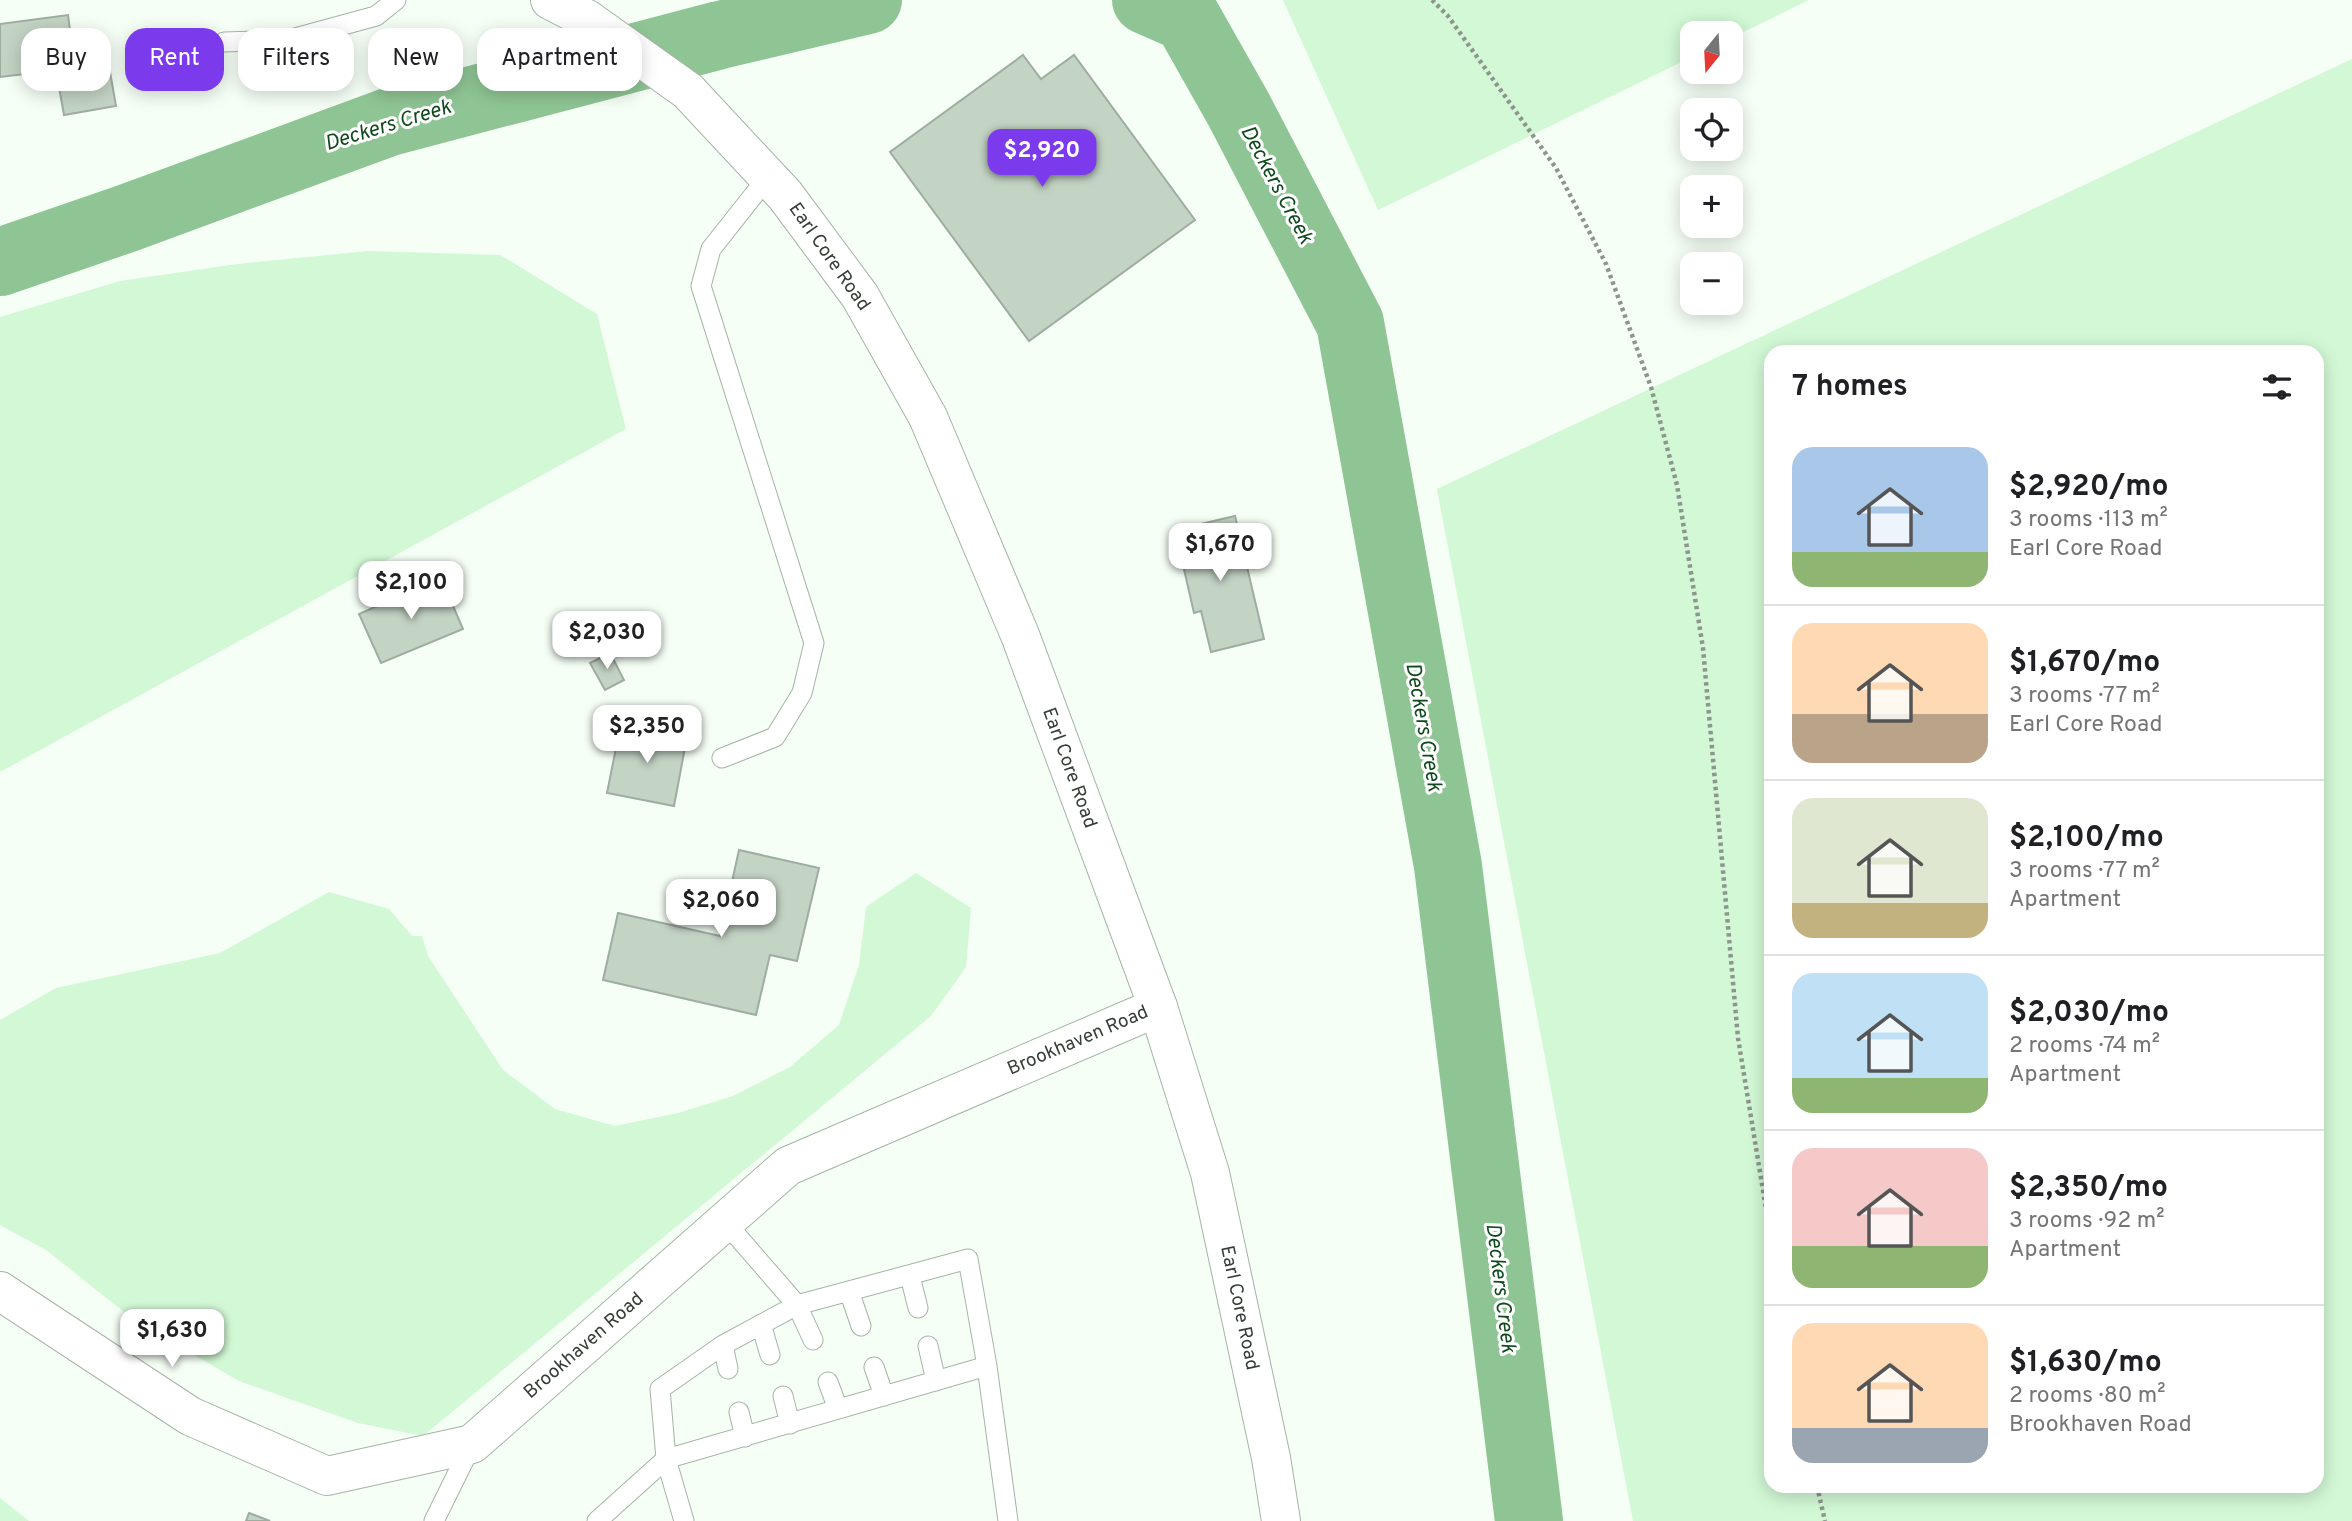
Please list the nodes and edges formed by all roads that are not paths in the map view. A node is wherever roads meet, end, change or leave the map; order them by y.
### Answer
1 (396, 0) edge
2 (550, 0) edge
3 (224, 42) dead end
4 (768, 177) junction
5 (722, 758) dead end
6 (1158, 1007) junction
7 (725, 1222) junction
8 (910, 1276) junction
9 (0, 1291) edge
10 (849, 1291) junction
11 (797, 1305) junction
12 (918, 1308) dead end
13 (761, 1324) junction
14 (861, 1326) dead end
15 (813, 1340) dead end
16 (723, 1345) junction
17 (928, 1346) dead end
18 (770, 1355) dead end
19 (987, 1366) junction
20 (874, 1367) dead end
21 (728, 1369) dead end
22 (936, 1381) junction
23 (828, 1382) dead end
24 (783, 1396) dead end
25 (884, 1396) junction
26 (838, 1409) junction
27 (739, 1412) dead end
28 (790, 1424) junction
29 (745, 1437) junction
30 (472, 1444) junction
31 (666, 1459) junction
32 (434, 1521) edge
33 (597, 1521) edge
34 (684, 1521) edge
35 (1008, 1521) edge
36 (1281, 1521) edge

1 - 3 lane
2 - 4 main road, Earl Core Road
4 - 5 lane
4 - 6 main road, Earl Core Road
6 - 7 main road, Brookhaven Road
6 - 36 main road, Earl Core Road
7 - 11 lane
7 - 30 main road, Brookhaven Road
8 - 10 lane
8 - 12 lane
8 - 19 lane
9 - 30 main road, Brookhaven Road
10 - 11 lane
10 - 14 lane
11 - 13 lane
11 - 15 lane
13 - 16 lane
13 - 18 lane
16 - 21 lane
16 - 31 lane
17 - 22 lane
19 - 22 lane
19 - 35 lane
20 - 25 lane
22 - 25 lane
23 - 26 lane
24 - 28 lane
25 - 26 lane
26 - 28 lane
27 - 29 lane
28 - 29 lane
29 - 31 lane
30 - 32 lane
31 - 33 lane
31 - 34 lane

